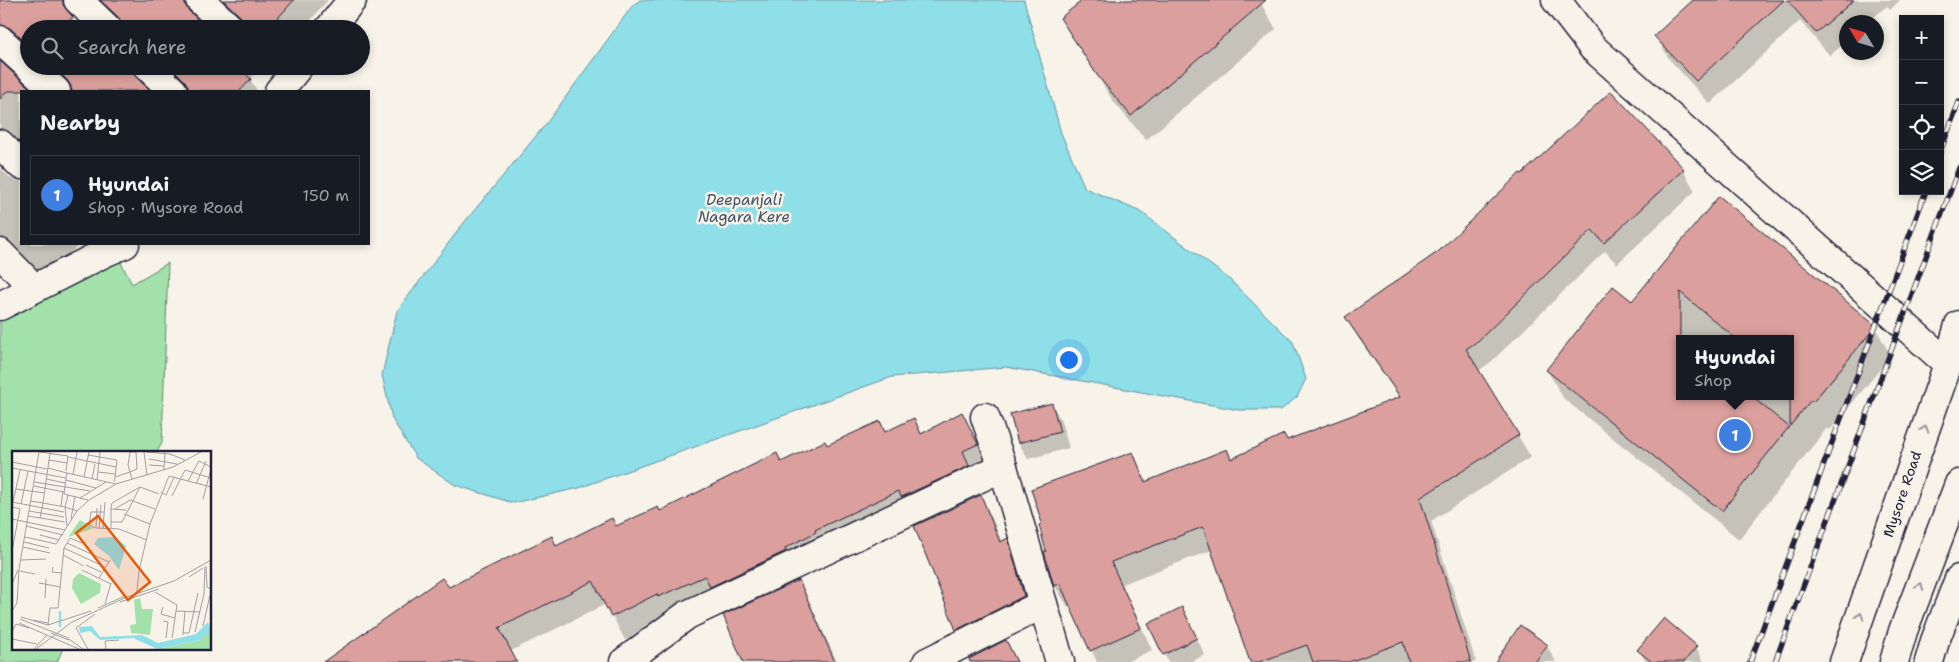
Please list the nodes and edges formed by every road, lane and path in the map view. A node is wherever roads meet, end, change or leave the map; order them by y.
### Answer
1 (78, 0) edge
2 (200, 0) edge
3 (352, 0) edge
4 (1556, 0) edge
5 (99, 20) edge
6 (221, 20) edge
7 (336, 20) edge
8 (0, 40) edge
9 (20, 58) edge
10 (38, 75) edge
11 (156, 75) edge
12 (55, 90) edge
13 (172, 90) edge
14 (0, 144) edge
15 (20, 164) edge
16 (110, 246) edge
17 (0, 253) edge
18 (34, 288) junction
19 (0, 306) edge
20 (1959, 325) edge
21 (1948, 364) junction
22 (985, 417) dead end
23 (1003, 467) junction
24 (1959, 484) edge
25 (1959, 579) edge
26 (1043, 604) junction
27 (1932, 652) edge
28 (624, 662) edge
29 (927, 662) edge
30 (1060, 662) edge
31 (1844, 662) edge
32 (1894, 662) edge

1 - 5 main road
2 - 6 main road
3 - 7 main road
4 - 21 main road
8 - 9 main road
10 - 12 main road
11 - 13 main road
14 - 15 main road
16 - 18 main road
17 - 18 main road
18 - 19 main road
20 - 21 main road, Mysore Road
31 -> 21 main road, Mysore Road
22 - 23 main road
23 - 26 main road
23 - 28 main road
32 -> 24 main road
25 - 27 main road
26 - 29 main road
26 - 30 main road

